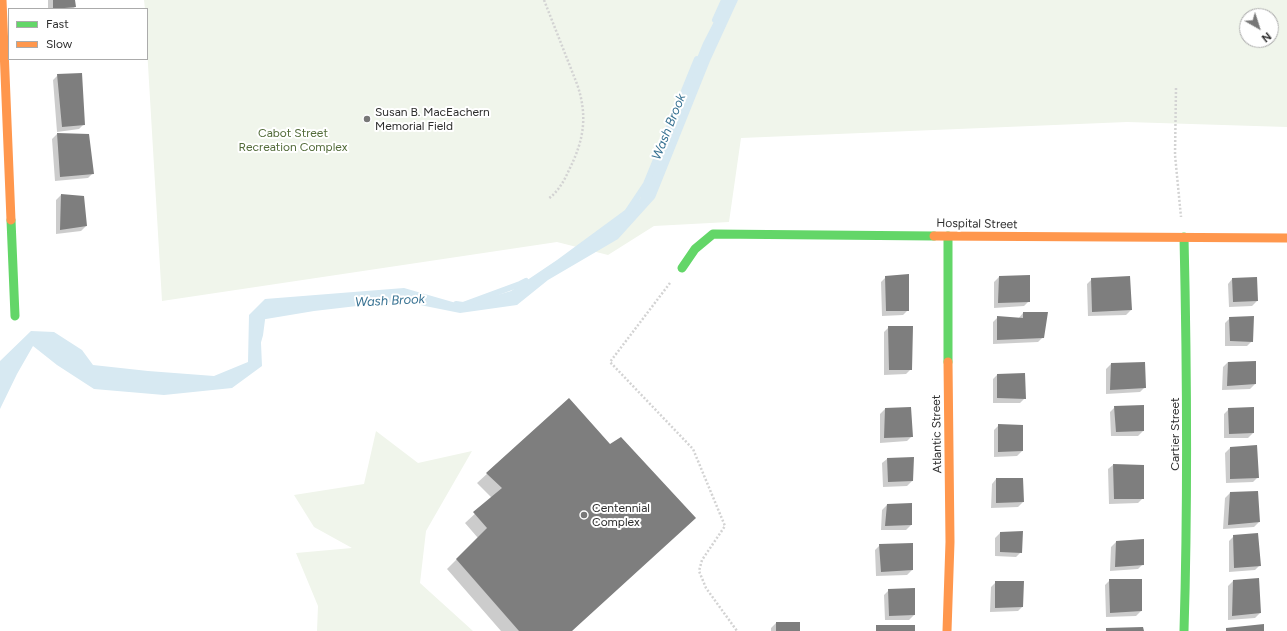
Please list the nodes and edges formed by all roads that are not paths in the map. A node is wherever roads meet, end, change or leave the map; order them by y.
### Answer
1 (2, 0) edge
2 (948, 236) junction
3 (1184, 237) junction
4 (1287, 238) edge
5 (682, 268) road end
6 (15, 316) dead end
7 (948, 631) edge
8 (1184, 631) edge

1 - 6 street
2 - 3 street, Hospital Street
2 - 5 street, Hospital Street
2 - 7 street, Atlantic Street
3 - 4 street, Hospital Street
3 - 8 street, Cartier Street

